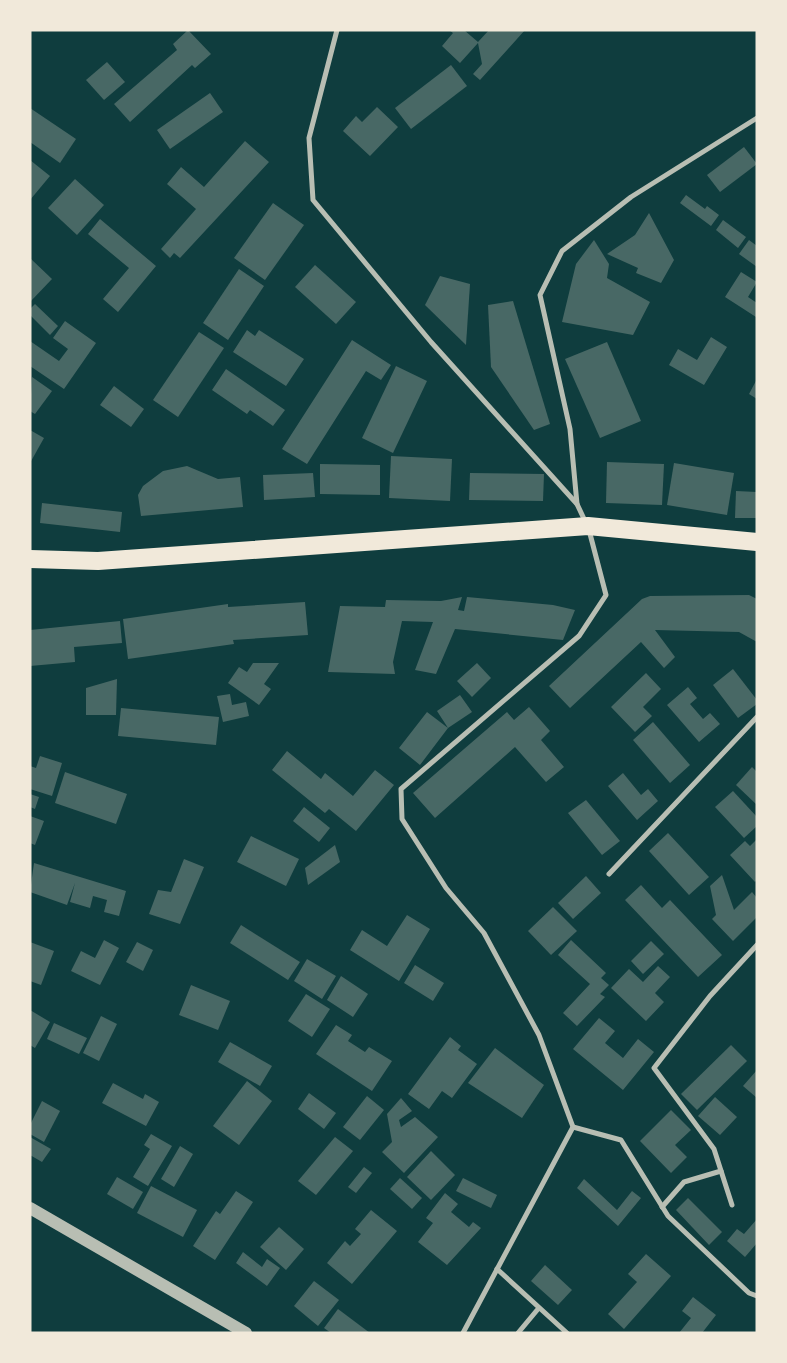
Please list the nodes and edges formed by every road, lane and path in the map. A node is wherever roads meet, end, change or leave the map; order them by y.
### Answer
1 (337, 30) edge
2 (757, 118) edge
3 (577, 504) junction
4 (588, 526) junction
5 (757, 541) edge
6 (30, 559) edge
7 (757, 717) edge
8 (609, 874) dead end
9 (757, 945) edge
10 (573, 1127) junction
11 (721, 1171) junction
12 (732, 1205) dead end
13 (662, 1207) junction
14 (30, 1208) edge
15 (497, 1269) junction
16 (757, 1296) edge
17 (538, 1309) junction
18 (246, 1333) edge
19 (463, 1333) edge
20 (518, 1333) edge
21 (567, 1333) edge

1 - 3 lane
2 - 3 lane
3 - 4 lane
4 - 5 main road
4 - 6 main road
4 - 10 lane
7 - 8 lane
9 - 11 lane
10 - 13 lane
10 - 15 lane
11 - 12 lane
11 - 13 lane
13 - 16 lane
14 - 18 street
15 - 17 lane
15 - 19 lane
17 - 20 lane
17 - 21 lane

